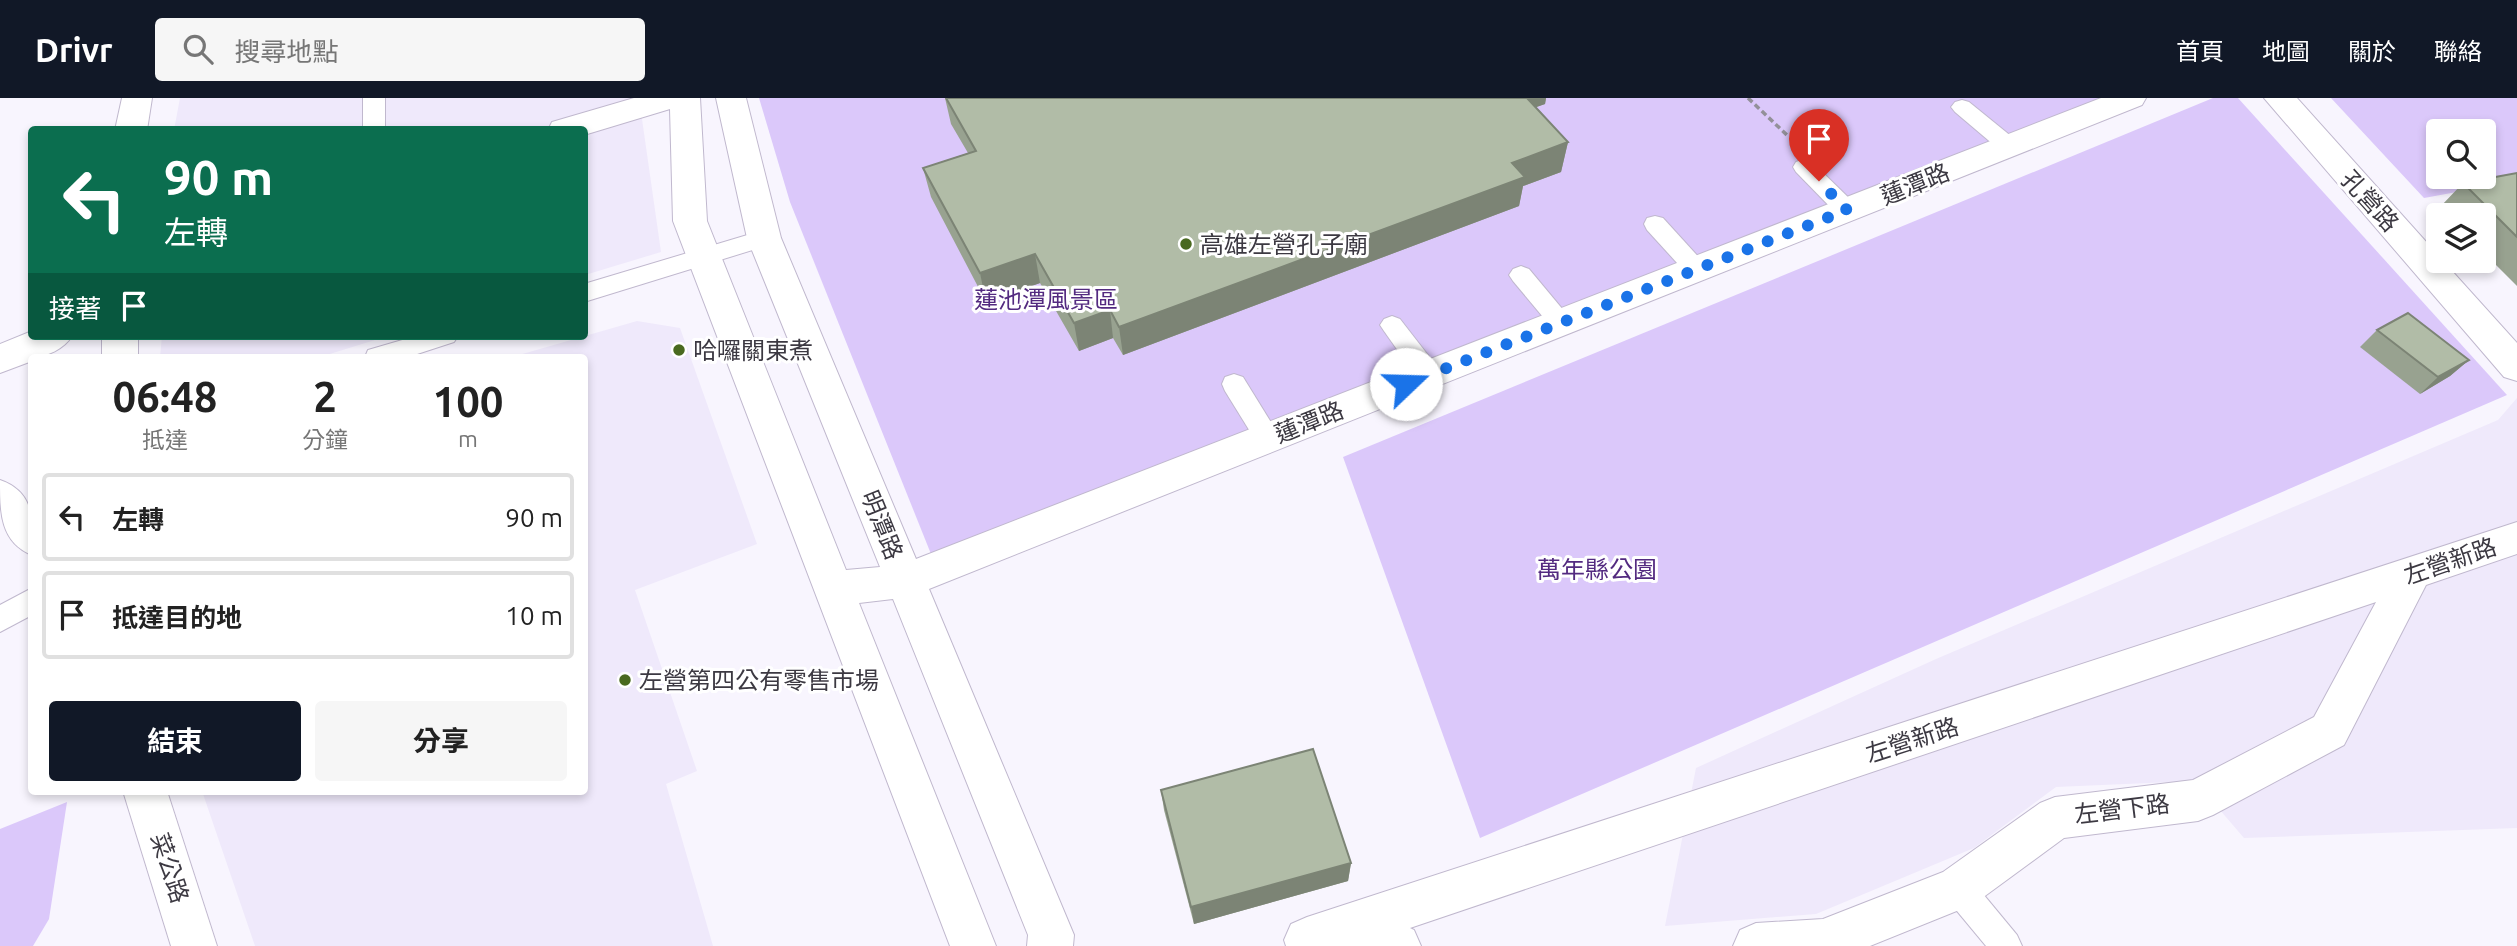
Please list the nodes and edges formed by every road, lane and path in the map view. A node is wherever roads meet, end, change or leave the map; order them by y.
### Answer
1 (136, 98) edge
2 (374, 98) edge
3 (670, 98) edge
4 (685, 98) edge
5 (731, 98) edge
6 (1748, 98) edge
7 (2131, 98) edge
8 (2279, 98) edge
9 (1962, 107) dead end
10 (132, 126) edge
11 (374, 126) edge
12 (576, 126) edge
13 (1789, 137) dead end
14 (2009, 146) junction
15 (1804, 167) dead end
16 (1847, 210) junction
17 (1655, 224) dead end
18 (764, 238) junction
19 (704, 257) junction
20 (1696, 269) junction
21 (1521, 275) dead end
22 (588, 292) edge
23 (1561, 323) junction
24 (1392, 324) dead end
25 (45, 340) edge
26 (405, 342) edge
27 (383, 354) edge
28 (0, 359) edge
29 (2517, 367) edge
30 (1429, 375) junction
31 (1234, 384) dead end
32 (1268, 439) junction
33 (0, 496) edge
34 (28, 534) edge
35 (2517, 538) edge
36 (2411, 575) junction
37 (905, 581) junction
38 (834, 589) junction
39 (28, 602) edge
40 (0, 620) edge
41 (146, 795) edge
42 (1958, 888) junction
43 (1296, 943) edge
44 (194, 946) edge
45 (973, 946) edge
46 (1050, 946) edge
47 (1398, 946) edge
48 (1756, 946) edge
49 (2006, 946) edge

1 - 10 street
2 - 11 lane
3 - 12 street
4 - 19 street
5 - 18 street, 明潭路
6 - 13 path
7 - 14 street, 蓮潭路
8 - 29 street, 孔營路
9 - 14 lane
14 - 16 street, 蓮潭路
15 - 16 lane
16 - 20 street, 蓮潭路
17 - 20 lane
18 - 19 lane
18 - 37 street, 明潭路
19 - 22 lane
19 - 38 street
20 - 23 street, 蓮潭路
21 - 23 lane
23 - 30 street, 蓮潭路
24 - 30 lane
25 - 28 street
26 - 27 lane
30 - 32 street, 蓮潭路
31 - 32 lane
32 - 37 street, 蓮潭路
33 - 34 street
35 - 36 street, 左營新路
36 - 42 street, 左營下路
36 - 43 street, 左營新路
37 - 38 street, 蓮潭路
37 - 46 street, 明潭路
38 - 45 street
39 - 40 lane
41 - 44 street, 菜公路
42 - 48 street, 左營下路
42 - 49 lane
43 - 47 street

